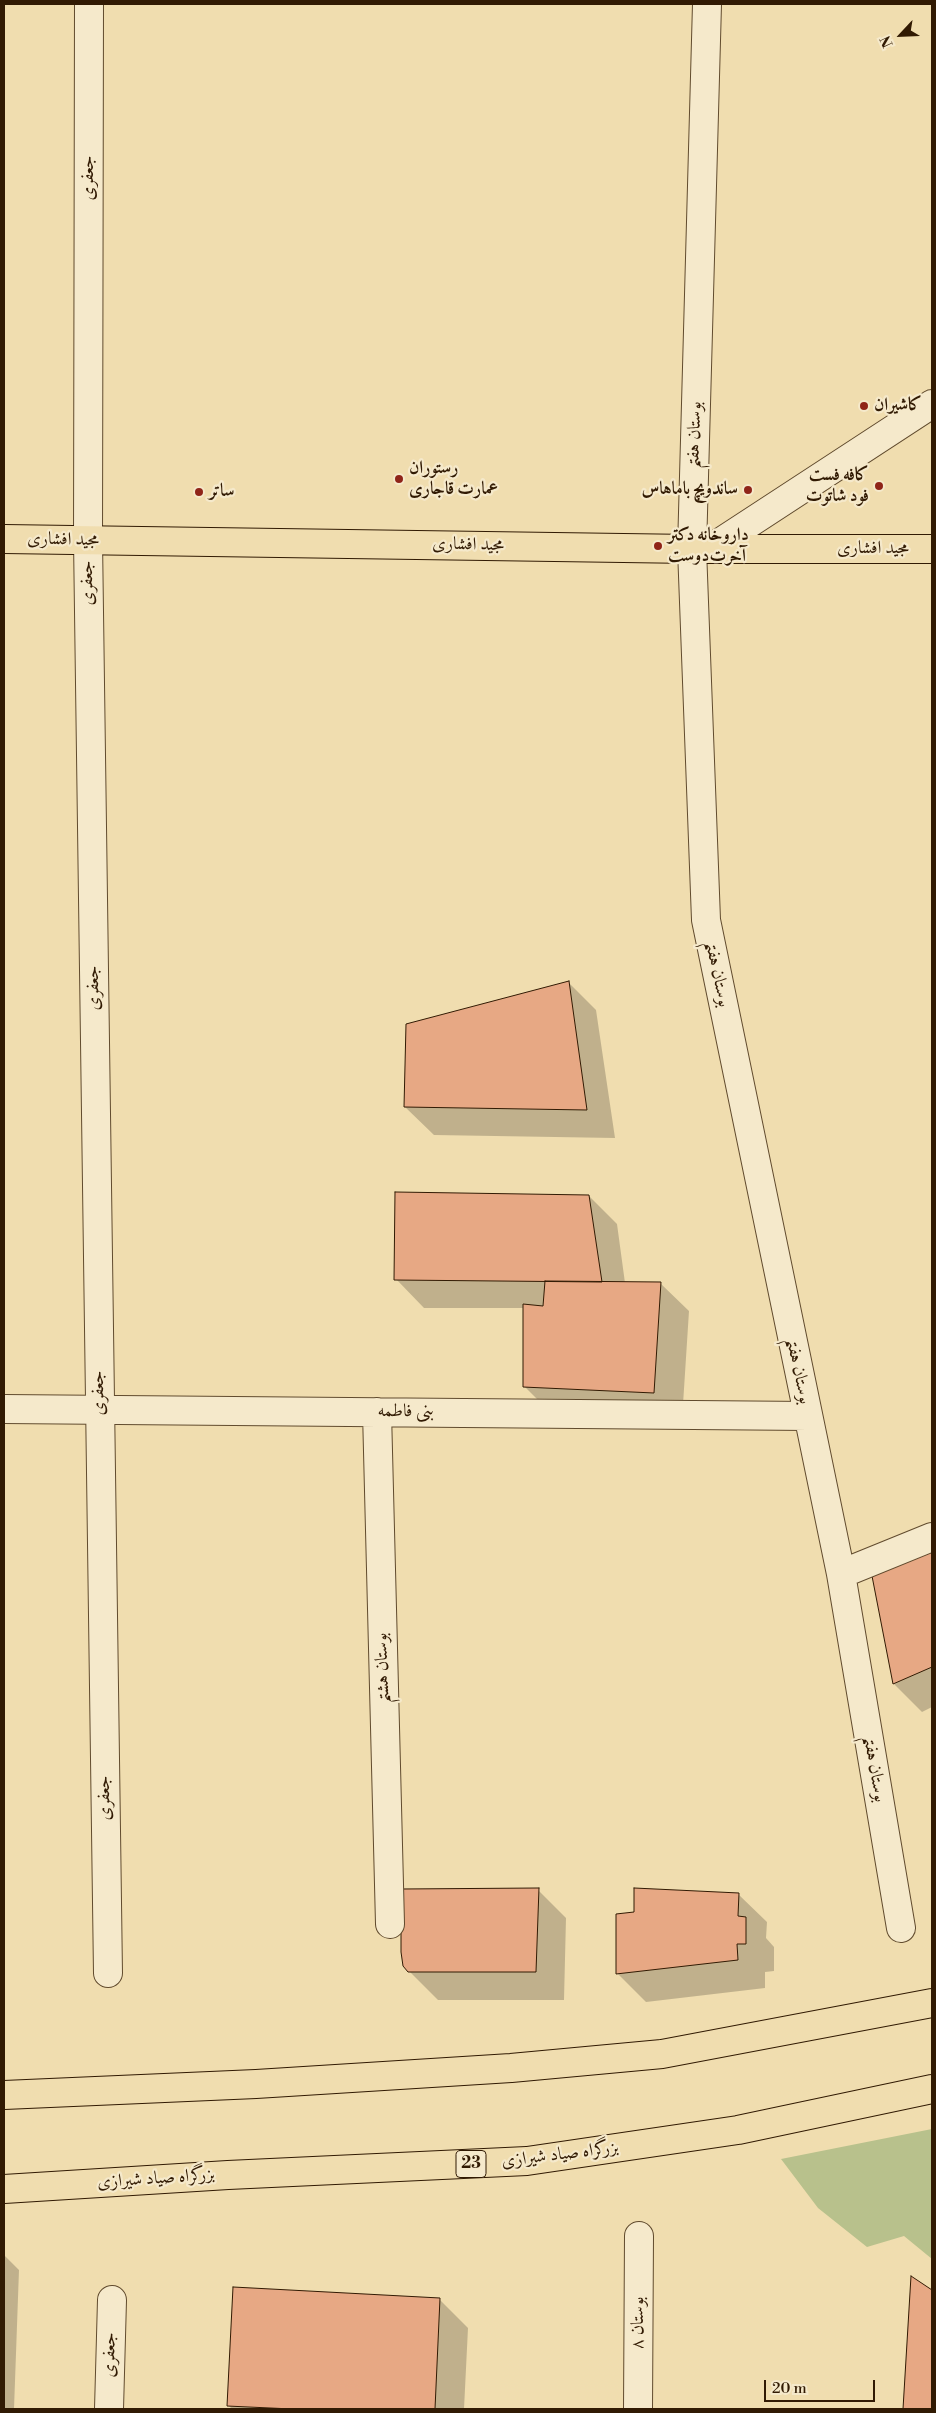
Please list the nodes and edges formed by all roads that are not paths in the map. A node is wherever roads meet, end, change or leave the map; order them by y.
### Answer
1 (89, 4) edge
2 (707, 4) edge
3 (932, 404) edge
4 (4, 539) edge
5 (88, 540) junction
6 (701, 549) junction
7 (932, 549) edge
8 (4, 1409) edge
9 (99, 1410) junction
10 (377, 1412) junction
11 (808, 1416) junction
12 (932, 1537) edge
13 (841, 1574) junction
14 (390, 1924) dead end
15 (901, 1928) dead end
16 (108, 1973) dead end
17 (932, 2004) edge
18 (932, 2089) edge
19 (4, 2095) edge
20 (4, 2189) edge
21 (639, 2236) dead end
22 (112, 2300) dead end
23 (110, 2409) edge
24 (638, 2409) edge

1 - 5 street, جعفری
2 - 6 street, بوستان هفتم
3 - 6 street
4 - 5 main road, مجید افشاری
5 - 6 main road, مجید افشاری
5 - 9 street, جعفری
6 - 7 main road, مجید افشاری
6 - 11 street, بوستان هفتم
8 - 9 street, بنی فاطمه
9 - 10 street, بنی فاطمه
9 - 16 street, جعفری
10 - 11 street, بنی فاطمه
10 - 14 street, بوستان هشتم
11 - 13 street, بوستان هفتم
12 - 13 street
13 - 15 street, بوستان هفتم
17 - 19 main road
18 - 20 main road, بزرگراه صیاد شیرازی / 23
21 - 24 street, بوستان ۸
22 - 23 street, جعفری

